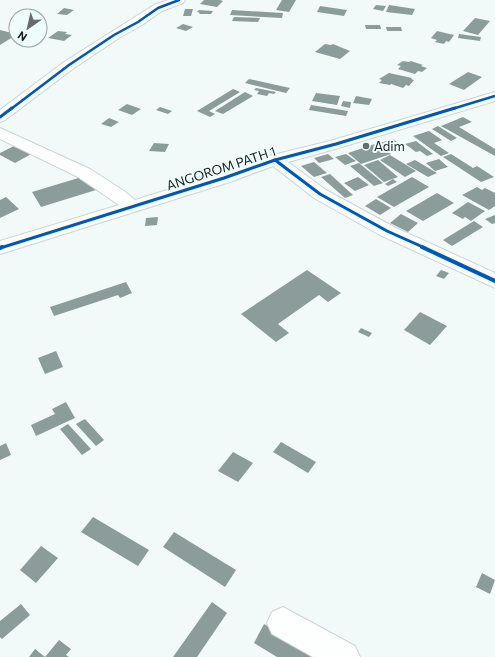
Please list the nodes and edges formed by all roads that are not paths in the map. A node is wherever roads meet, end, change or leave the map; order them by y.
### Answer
1 (179, 0) edge
2 (495, 96) edge
3 (0, 116) edge
4 (0, 133) edge
5 (275, 160) junction
6 (132, 207) junction
7 (0, 248) edge
8 (495, 281) edge
9 (283, 623) dead end
10 (344, 657) edge

1 - 3 street
2 - 5 street, ANGOROM PATH 1
4 - 6 street
5 - 6 street, ANGOROM PATH 1
5 - 8 street
6 - 7 street, ANGOROM PATH 1
9 - 10 street

